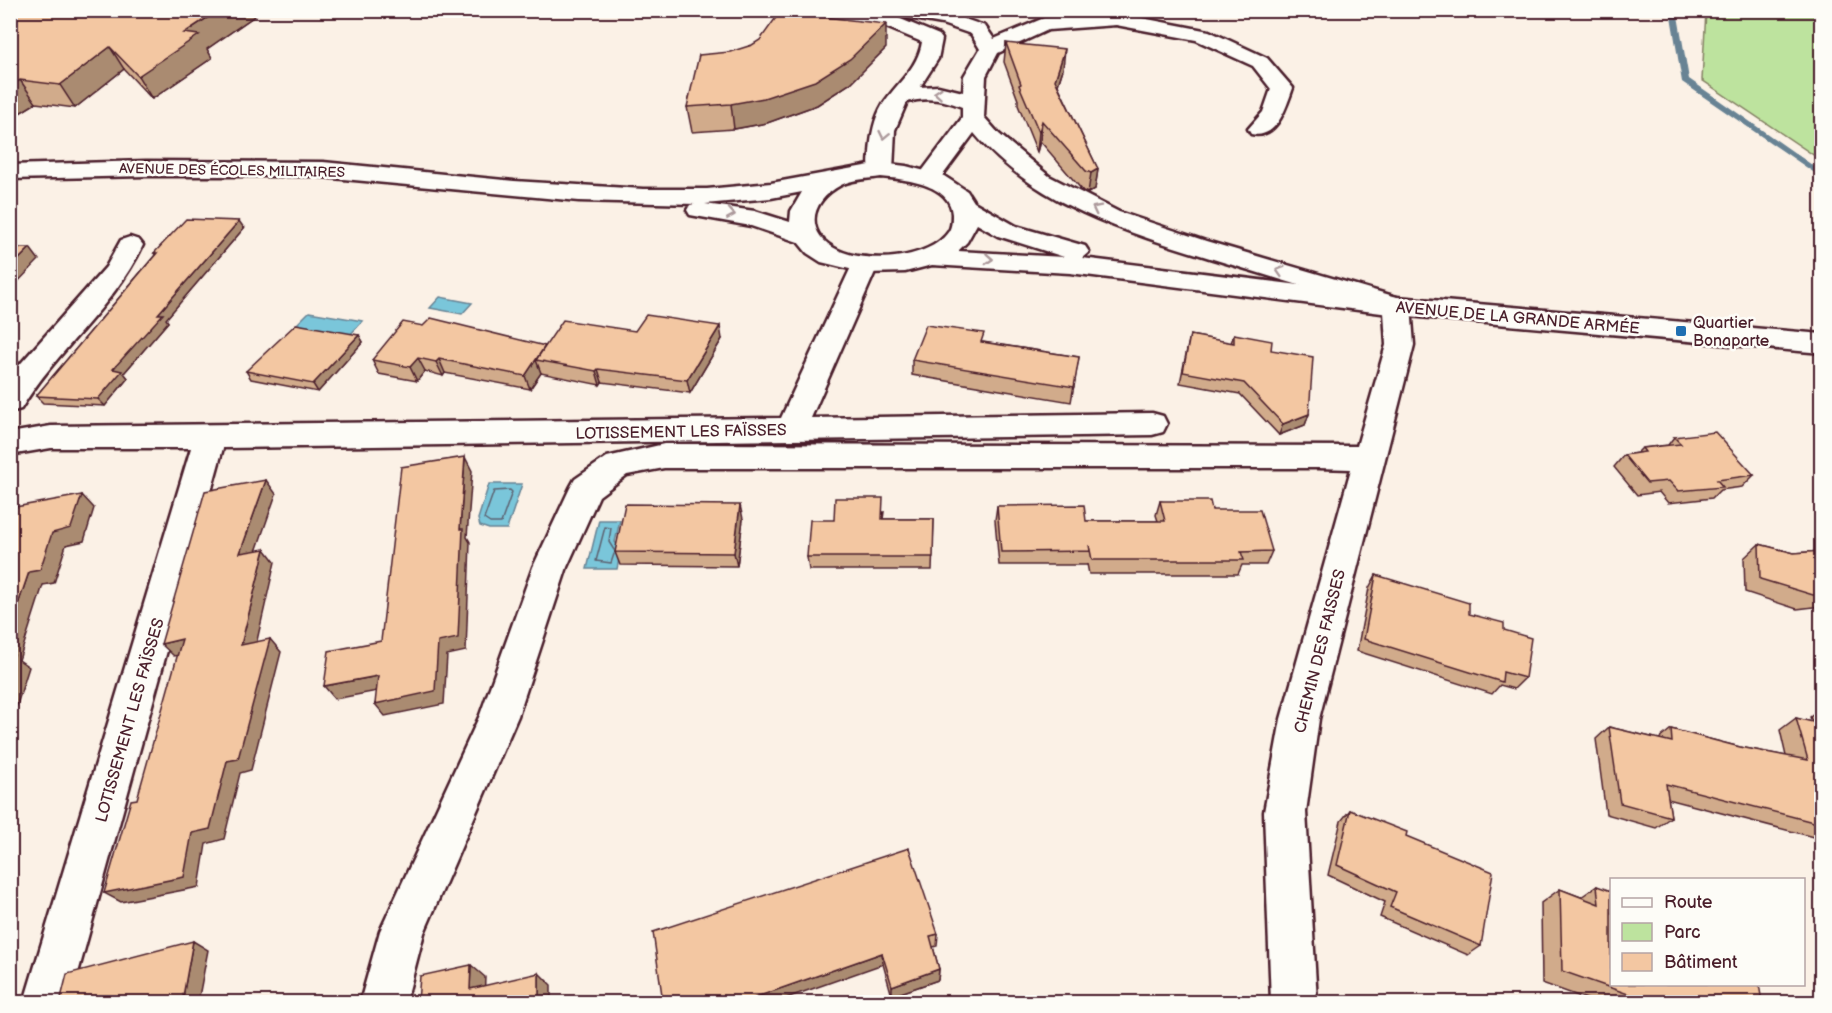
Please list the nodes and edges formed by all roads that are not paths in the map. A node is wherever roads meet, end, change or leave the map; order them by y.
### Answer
1 (815, 10) edge
2 (841, 10) edge
3 (1089, 16) edge
4 (990, 49) junction
5 (901, 97) junction
6 (974, 111) junction
7 (1259, 129) dead end
8 (881, 170) junction
9 (10, 172) edge
10 (929, 178) junction
11 (832, 180) junction
12 (632, 198) junction
13 (964, 207) junction
14 (806, 236) junction
15 (130, 245) dead end
16 (931, 257) junction
17 (865, 265) junction
18 (1215, 283) junction
19 (1397, 306) junction
20 (1821, 344) edge
21 (10, 402) edge
22 (1152, 424) dead end
23 (791, 429) junction
24 (210, 438) junction
25 (10, 444) edge
26 (1369, 458) junction
27 (47, 1002) edge
28 (383, 1002) edge
29 (1294, 1002) edge

1 - 5 street
2 - 4 street
3 - 4 street
3 - 7 street
4 - 6 street
6 -> 5 street
5 -> 8 street
6 - 10 street
19 -> 6 street
8 - 10 street
8 - 11 street
9 - 12 street, AVENUE DES ÉCOLES MILITAIRES
10 - 13 street
11 - 12 street, AVENUE DES ÉCOLES MILITAIRES
11 - 14 street
12 -> 14 street, AVENUE DES ÉCOLES MILITAIRES
13 - 16 street
13 - 18 street, AVENUE DE LA GRANDE ARMÉE
14 - 17 street
15 - 21 street
16 - 17 street
16 -> 18 street, AVENUE DE LA GRANDE ARMÉE
17 - 23 street
18 - 19 street, AVENUE DE LA GRANDE ARMÉE
19 - 20 street, AVENUE DE LA GRANDE ARMÉE
19 - 26 street, CHEMIN DES FAISSES
22 - 23 street, LOTISSEMENT LES FAÏSSES
23 - 24 street, LOTISSEMENT LES FAÏSSES
24 - 25 street, LOTISSEMENT LES FAÏSSES
24 - 27 street, LOTISSEMENT LES FAÏSSES
26 - 28 street
26 - 29 street, CHEMIN DES FAISSES

